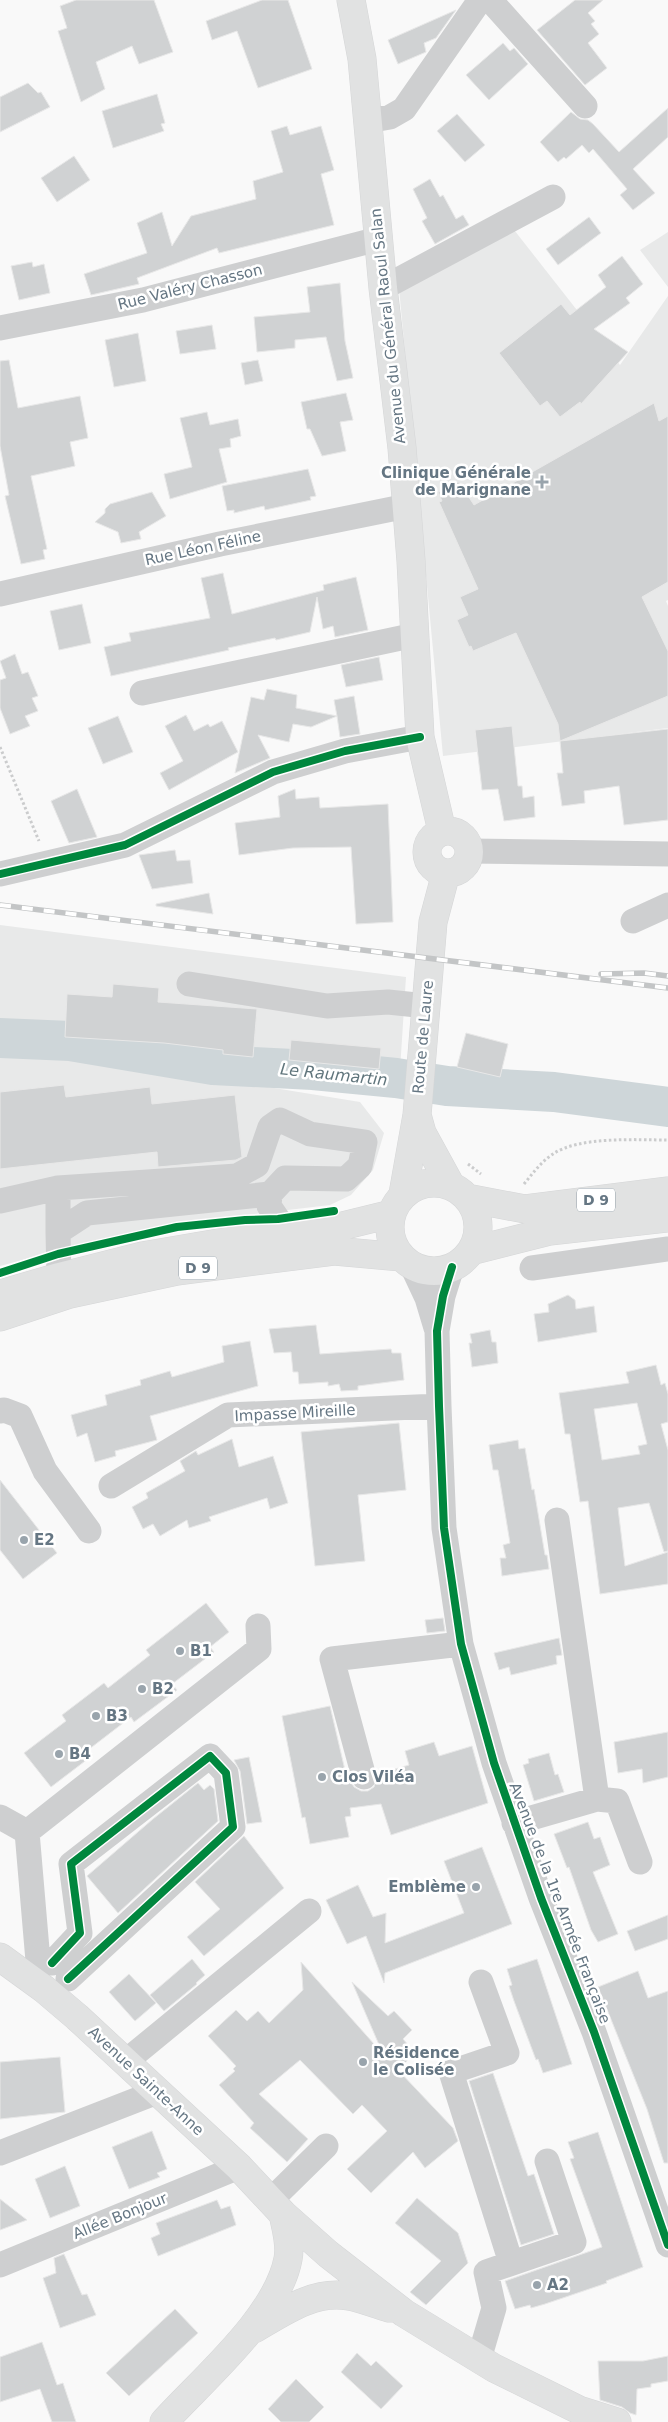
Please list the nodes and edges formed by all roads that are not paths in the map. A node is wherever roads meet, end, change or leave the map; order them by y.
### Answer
1 (351, 0) edge
2 (480, 0) edge
3 (490, 0) edge
4 (584, 106) dead end
5 (367, 121) junction
6 (553, 197) dead end
7 (378, 239) junction
8 (383, 288) junction
9 (0, 328) edge
10 (407, 506) junction
11 (0, 594) edge
12 (415, 635) junction
13 (142, 693) dead end
14 (420, 737) junction
15 (442, 831) junction
16 (470, 851) junction
17 (668, 854) edge
18 (446, 873) junction
19 (0, 874) edge
20 (668, 905) edge
21 (633, 921) dead end
22 (189, 984) dead end
23 (426, 1006) junction
24 (418, 1107) junction
25 (58, 1188) junction
26 (668, 1191) edge
27 (459, 1192) junction
28 (270, 1194) junction
29 (0, 1201) edge
30 (397, 1204) junction
31 (668, 1218) edge
32 (58, 1232) junction
33 (284, 1235) junction
34 (668, 1249) edge
35 (461, 1259) junction
36 (406, 1261) junction
37 (532, 1268) dead end
38 (59, 1277) junction
39 (0, 1294) edge
40 (0, 1317) edge
41 (437, 1331) junction
42 (439, 1406) junction
43 (0, 1411) edge
44 (111, 1486) dead end
45 (557, 1520) dead end
46 (89, 1531) dead end
47 (258, 1626) dead end
48 (449, 1645) junction
49 (364, 1777) dead end
50 (597, 1798) junction
51 (0, 1817) edge
52 (514, 1823) junction
53 (27, 1832) junction
54 (640, 1862) dead end
55 (309, 1911) dead end
56 (26, 1962) edge
57 (482, 1982) dead end
58 (77, 2017) junction
59 (125, 2062) junction
60 (157, 2092) junction
61 (326, 2146) dead end
62 (0, 2153) edge
63 (547, 2161) dead end
64 (240, 2167) junction
65 (277, 2207) junction
66 (668, 2244) edge
67 (328, 2254) junction
68 (294, 2261) junction
69 (511, 2263) junction
70 (0, 2265) edge
71 (319, 2290) junction
72 (404, 2313) junction
73 (250, 2330) junction
74 (480, 2359) junction
75 (164, 2422) edge
76 (617, 2422) edge

1 - 5 main road, Avenue du Général Raoul Salan
2 - 5 street
3 - 4 street
5 - 7 main road, Avenue du Général Raoul Salan
6 - 8 street
7 - 8 main road, Avenue du Général Raoul Salan
7 - 9 street, Rue Valéry Chasson
8 - 10 main road, Avenue du Général Raoul Salan
10 - 11 street, Rue Léon Féline
10 - 12 main road, Avenue du Général Raoul Salan
12 - 13 street
12 - 14 main road, Avenue du Général Raoul Salan
14 - 15 main road, Avenue du Général Raoul Salan
14 - 19 street
15 - 16 main road
15 - 18 main road
16 - 17 street
16 - 18 main road
18 - 23 main road, Route de Laure
20 - 21 street
22 - 23 street
23 - 24 main road, Route de Laure
24 - 27 main road, Route de Laure
24 - 30 main road, Route de Laure
25 - 28 street
25 - 29 street
25 - 32 street
26 - 27 main road, D 9
27 - 30 main road
27 - 35 main road
28 - 32 street
28 - 33 street
30 - 33 main road, D 9
30 - 36 main road
31 - 35 main road, D 9
32 - 38 street
33 - 38 main road, D 9
34 - 37 street
35 - 36 main road
35 - 41 street, Avenue de la 1re Armée Française
36 - 40 main road, D 9
36 - 41 street, Avenue de la 1re Armée Française
38 - 39 main road, D 9
41 - 42 street, Avenue de la 1re Armée Française
42 - 44 street, Impasse Mireille
42 - 48 street, Avenue de la 1re Armée Française
43 - 46 street
45 - 50 street
47 - 53 street
48 - 49 street
48 - 52 street, Avenue de la 1re Armée Française
50 - 52 street
50 - 54 street
51 - 53 street
52 - 66 street, Avenue de la 1re Armée Française
53 - 56 street
55 - 59 street
56 - 56 street
56 - 58 street
56 - 58 main road, Avenue Sainte-Anne
57 - 69 street
58 - 59 main road, Avenue Sainte-Anne
59 - 60 main road, Avenue Sainte-Anne
60 - 62 street
60 - 64 main road, Avenue Sainte-Anne
61 - 65 street
63 - 69 street
64 - 65 main road, Avenue Sainte-Anne
64 - 70 street, Allée Bonjour
65 - 67 main road, Avenue Sainte-Anne
65 - 68 main road
67 - 68 main road
67 - 71 main road
67 - 72 main road, Avenue Sainte-Anne
68 - 71 main road
68 - 73 main road
69 - 74 street
71 - 72 main road
71 - 73 main road
72 - 74 main road
73 - 75 main road
74 - 76 main road

